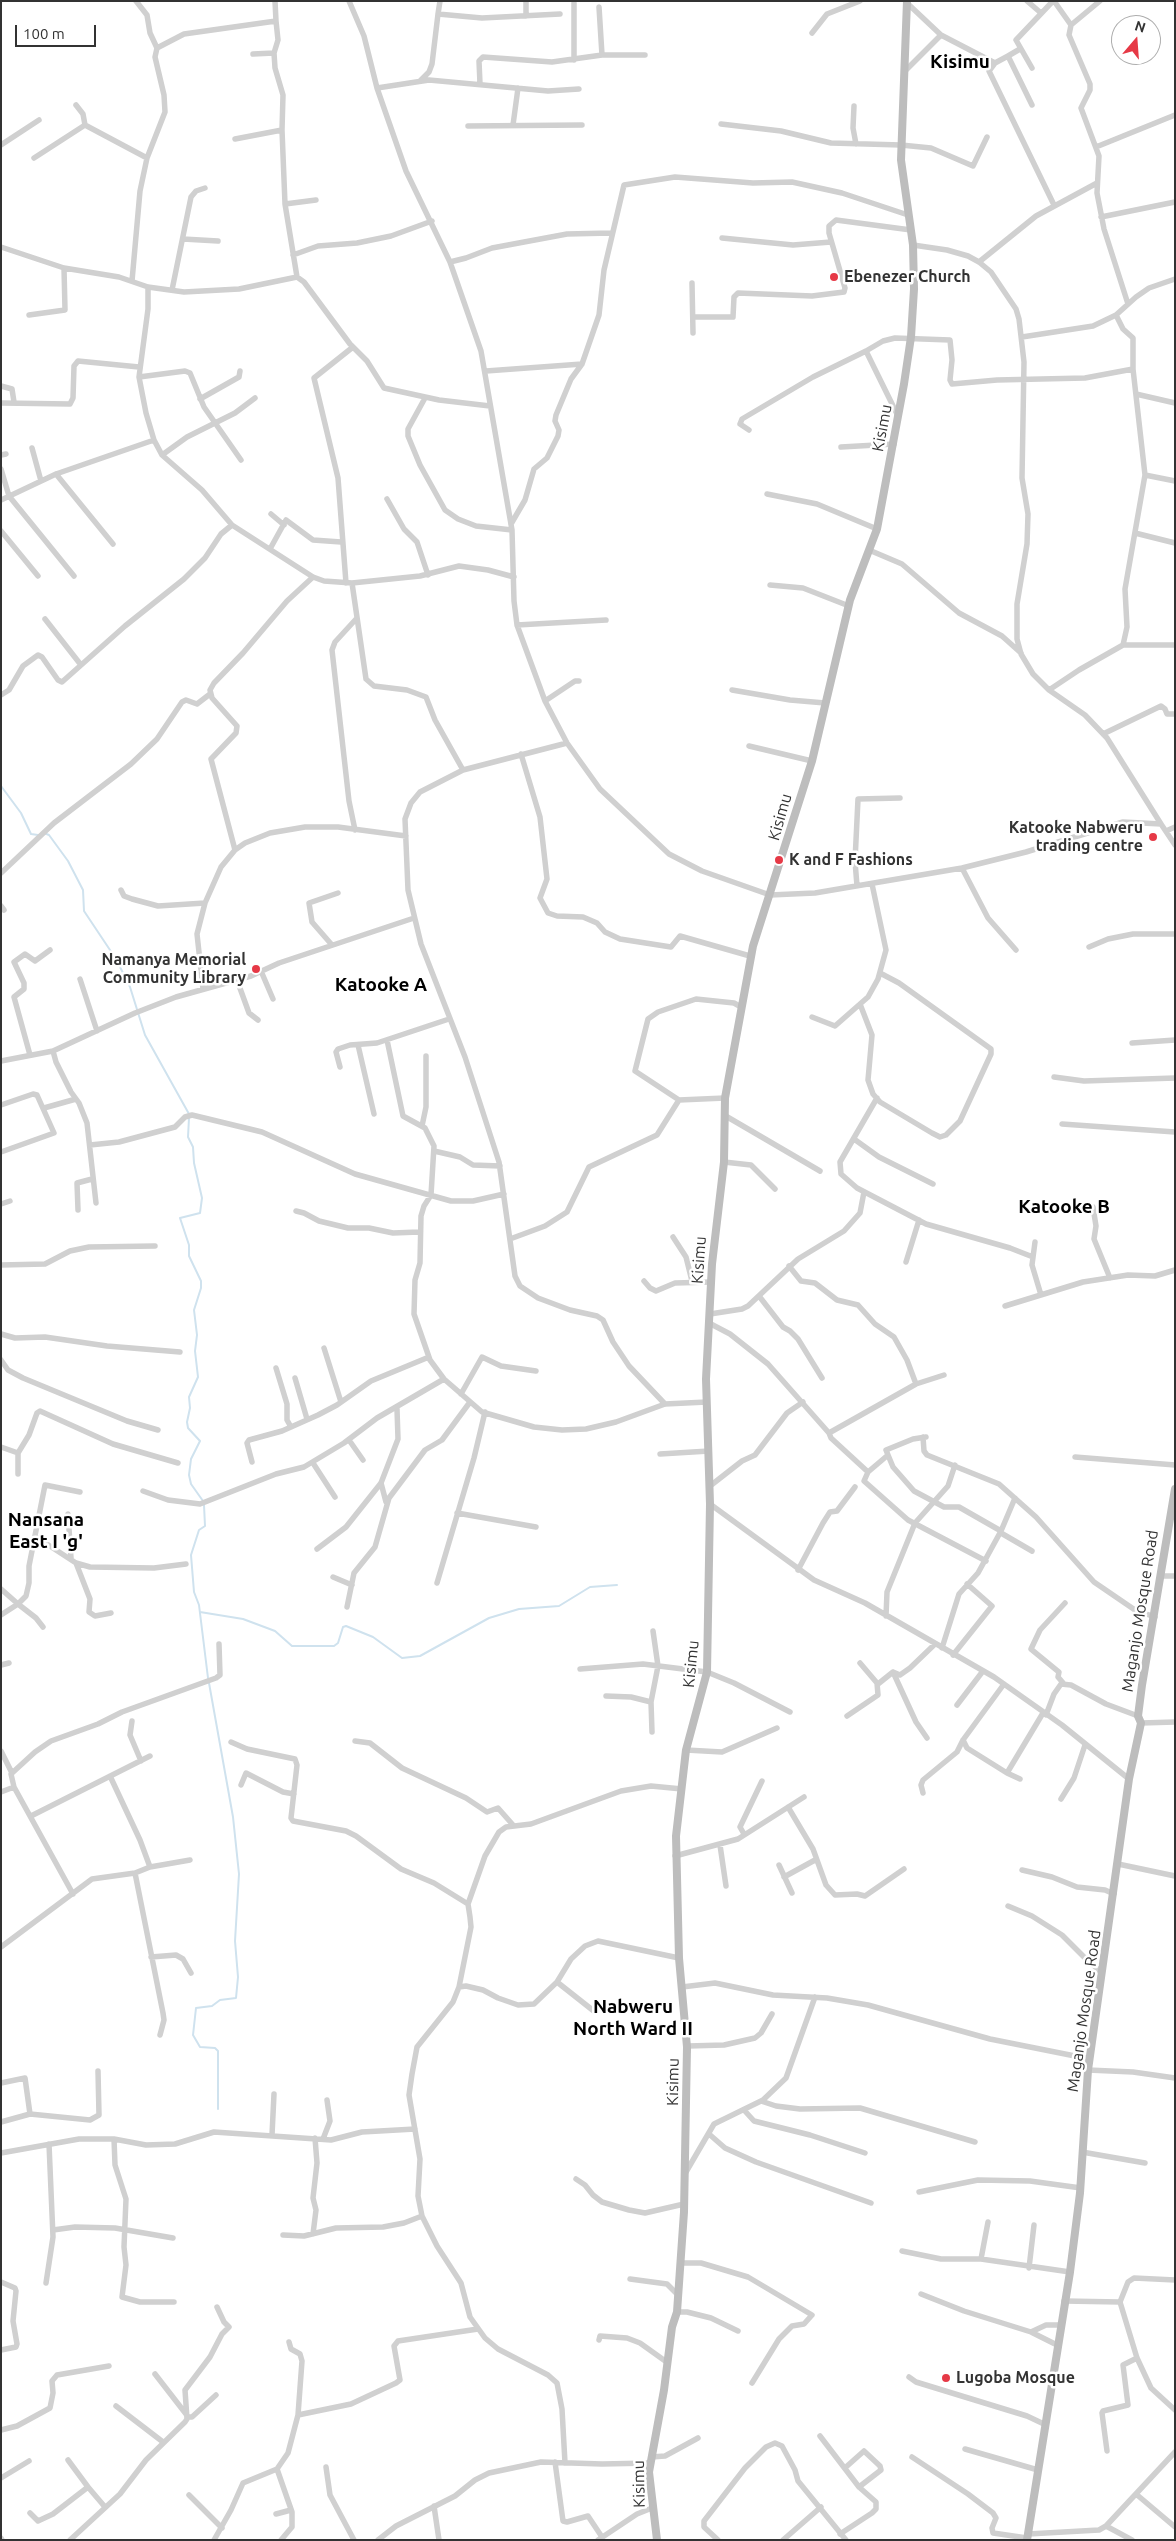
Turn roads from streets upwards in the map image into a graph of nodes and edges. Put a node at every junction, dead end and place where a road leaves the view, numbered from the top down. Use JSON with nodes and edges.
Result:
{"nodes":[{"id":1,"x":136,"y":1,"type":"edge"},
{"id":2,"x":275,"y":1,"type":"edge"},
{"id":3,"x":349,"y":1,"type":"edge"},
{"id":4,"x":440,"y":1,"type":"edge"},
{"id":5,"x":526,"y":1,"type":"edge"},
{"id":6,"x":860,"y":1,"type":"edge"},
{"id":7,"x":1027,"y":1,"type":"edge"},
{"id":8,"x":1054,"y":1,"type":"edge"},
{"id":9,"x":1100,"y":1,"type":"edge"},
{"id":10,"x":907,"y":2,"type":"edge"},
{"id":11,"x":574,"y":3,"type":"dead end"},
{"id":12,"x":599,"y":7,"type":"dead end"},
{"id":13,"x":1042,"y":13,"type":"junction"},
{"id":14,"x":438,"y":14,"type":"junction"},
{"id":15,"x":560,"y":14,"type":"dead end"},
{"id":16,"x":526,"y":16,"type":"junction"},
{"id":17,"x":276,"y":21,"type":"junction"},
{"id":18,"x":1070,"y":25,"type":"junction"},
{"id":19,"x":812,"y":33,"type":"dead end"},
{"id":20,"x":941,"y":35,"type":"junction"},
{"id":21,"x":157,"y":48,"type":"junction"},
{"id":22,"x":1020,"y":49,"type":"junction"},
{"id":23,"x":274,"y":53,"type":"junction"},
{"id":24,"x":254,"y":54,"type":"dead end"},
{"id":25,"x":602,"y":55,"type":"junction"},
{"id":26,"x":645,"y":55,"type":"dead end"},
{"id":27,"x":1008,"y":56,"type":"junction"},
{"id":28,"x":574,"y":60,"type":"junction"},
{"id":29,"x":995,"y":63,"type":"junction"},
{"id":30,"x":1032,"y":68,"type":"dead end"},
{"id":31,"x":905,"y":71,"type":"junction"},
{"id":32,"x":420,"y":81,"type":"junction"},
{"id":33,"x":480,"y":84,"type":"junction"},
{"id":34,"x":377,"y":88,"type":"junction"},
{"id":35,"x":518,"y":88,"type":"junction"},
{"id":36,"x":579,"y":89,"type":"dead end"},
{"id":37,"x":1032,"y":105,"type":"dead end"},
{"id":38,"x":76,"y":106,"type":"dead end"},
{"id":39,"x":854,"y":106,"type":"dead end"},
{"id":40,"x":1175,"y":115,"type":"edge"},
{"id":41,"x":39,"y":120,"type":"dead end"},
{"id":42,"x":721,"y":124,"type":"dead end"},
{"id":43,"x":86,"y":125,"type":"junction"},
{"id":44,"x":513,"y":125,"type":"junction"},
{"id":45,"x":582,"y":125,"type":"dead end"},
{"id":46,"x":468,"y":126,"type":"dead end"},
{"id":47,"x":282,"y":130,"type":"junction"},
{"id":48,"x":988,"y":137,"type":"dead end"},
{"id":49,"x":235,"y":139,"type":"dead end"},
{"id":50,"x":856,"y":144,"type":"junction"},
{"id":51,"x":901,"y":144,"type":"junction"},
{"id":52,"x":1,"y":145,"type":"edge"},
{"id":53,"x":1096,"y":147,"type":"junction"},
{"id":54,"x":34,"y":158,"type":"dead end"},
{"id":55,"x":147,"y":158,"type":"junction"},
{"id":56,"x":1097,"y":183,"type":"junction"},
{"id":57,"x":205,"y":188,"type":"dead end"},
{"id":58,"x":316,"y":200,"type":"dead end"},
{"id":59,"x":1175,"y":202,"type":"edge"},
{"id":60,"x":285,"y":204,"type":"junction"},
{"id":61,"x":1054,"y":204,"type":"junction"},
{"id":62,"x":908,"y":215,"type":"junction"},
{"id":63,"x":1101,"y":217,"type":"junction"},
{"id":64,"x":432,"y":221,"type":"junction"},
{"id":65,"x":911,"y":230,"type":"junction"},
{"id":66,"x":611,"y":233,"type":"junction"},
{"id":67,"x":722,"y":238,"type":"dead end"},
{"id":68,"x":183,"y":239,"type":"junction"},
{"id":69,"x":218,"y":241,"type":"dead end"},
{"id":70,"x":831,"y":242,"type":"junction"},
{"id":71,"x":913,"y":245,"type":"junction"},
{"id":72,"x":1,"y":247,"type":"edge"},
{"id":73,"x":292,"y":255,"type":"junction"},
{"id":74,"x":450,"y":262,"type":"junction"},
{"id":75,"x":979,"y":262,"type":"junction"},
{"id":76,"x":64,"y":268,"type":"junction"},
{"id":77,"x":297,"y":277,"type":"junction"},
{"id":78,"x":1175,"y":279,"type":"edge"},
{"id":79,"x":132,"y":280,"type":"junction"},
{"id":80,"x":692,"y":282,"type":"dead end"},
{"id":81,"x":148,"y":287,"type":"junction"},
{"id":82,"x":172,"y":290,"type":"junction"},
{"id":83,"x":1128,"y":304,"type":"junction"},
{"id":84,"x":29,"y":316,"type":"dead end"},
{"id":85,"x":1116,"y":316,"type":"junction"},
{"id":86,"x":694,"y":317,"type":"junction"},
{"id":87,"x":693,"y":333,"type":"dead end"},
{"id":88,"x":911,"y":337,"type":"junction"},
{"id":89,"x":1022,"y":337,"type":"junction"},
{"id":90,"x":353,"y":347,"type":"junction"},
{"id":91,"x":866,"y":351,"type":"junction"},
{"id":92,"x":582,"y":364,"type":"junction"},
{"id":93,"x":139,"y":367,"type":"junction"},
{"id":94,"x":1133,"y":369,"type":"junction"},
{"id":95,"x":486,"y":371,"type":"junction"},
{"id":96,"x":240,"y":372,"type":"dead end"},
{"id":97,"x":139,"y":377,"type":"junction"},
{"id":98,"x":1024,"y":379,"type":"junction"},
{"id":99,"x":1,"y":386,"type":"edge"},
{"id":100,"x":1136,"y":394,"type":"junction"},
{"id":101,"x":255,"y":398,"type":"dead end"},
{"id":102,"x":425,"y":398,"type":"junction"},
{"id":103,"x":200,"y":399,"type":"junction"},
{"id":104,"x":14,"y":402,"type":"junction"},
{"id":105,"x":1,"y":403,"type":"edge"},
{"id":106,"x":1175,"y":403,"type":"edge"},
{"id":107,"x":490,"y":406,"type":"junction"},
{"id":108,"x":898,"y":418,"type":"junction"},
{"id":109,"x":215,"y":425,"type":"junction"},
{"id":110,"x":749,"y":430,"type":"dead end"},
{"id":111,"x":154,"y":440,"type":"junction"},
{"id":112,"x":894,"y":444,"type":"junction"},
{"id":113,"x":32,"y":448,"type":"dead end"},
{"id":114,"x":841,"y":448,"type":"dead end"},
{"id":115,"x":162,"y":455,"type":"junction"},
{"id":116,"x":242,"y":460,"type":"dead end"},
{"id":117,"x":1,"y":469,"type":"edge"},
{"id":118,"x":56,"y":474,"type":"junction"},
{"id":119,"x":1145,"y":475,"type":"junction"},
{"id":120,"x":41,"y":480,"type":"junction"},
{"id":121,"x":1175,"y":481,"type":"edge"},
{"id":122,"x":767,"y":494,"type":"dead end"},
{"id":123,"x":9,"y":496,"type":"junction"},
{"id":124,"x":387,"y":499,"type":"dead end"},
{"id":125,"x":1,"y":500,"type":"edge"},
{"id":126,"x":272,"y":514,"type":"dead end"},
{"id":127,"x":232,"y":525,"type":"junction"},
{"id":128,"x":284,"y":525,"type":"junction"},
{"id":129,"x":512,"y":527,"type":"junction"},
{"id":130,"x":878,"y":529,"type":"junction"},
{"id":131,"x":1,"y":531,"type":"edge"},
{"id":132,"x":1135,"y":533,"type":"junction"},
{"id":133,"x":341,"y":542,"type":"junction"},
{"id":134,"x":1175,"y":543,"type":"edge"},
{"id":135,"x":113,"y":544,"type":"dead end"},
{"id":136,"x":270,"y":550,"type":"junction"},
{"id":137,"x":869,"y":550,"type":"junction"},
{"id":138,"x":428,"y":575,"type":"junction"},
{"id":139,"x":38,"y":576,"type":"dead end"},
{"id":140,"x":74,"y":576,"type":"dead end"},
{"id":141,"x":313,"y":577,"type":"junction"},
{"id":142,"x":514,"y":577,"type":"junction"},
{"id":143,"x":349,"y":583,"type":"junction"},
{"id":144,"x":770,"y":585,"type":"dead end"},
{"id":145,"x":849,"y":606,"type":"junction"},
{"id":146,"x":357,"y":618,"type":"junction"},
{"id":147,"x":45,"y":619,"type":"dead end"},
{"id":148,"x":606,"y":620,"type":"dead end"},
{"id":149,"x":517,"y":625,"type":"junction"},
{"id":150,"x":1123,"y":645,"type":"junction"},
{"id":151,"x":1175,"y":645,"type":"edge"},
{"id":152,"x":1021,"y":654,"type":"junction"},
{"id":153,"x":81,"y":665,"type":"junction"},
{"id":154,"x":579,"y":681,"type":"dead end"},
{"id":155,"x":732,"y":690,"type":"dead end"},
{"id":156,"x":1050,"y":690,"type":"junction"},
{"id":157,"x":210,"y":694,"type":"junction"},
{"id":158,"x":1,"y":695,"type":"edge"},
{"id":159,"x":546,"y":700,"type":"junction"},
{"id":160,"x":825,"y":703,"type":"junction"},
{"id":161,"x":1175,"y":714,"type":"edge"},
{"id":162,"x":1103,"y":734,"type":"junction"},
{"id":163,"x":566,"y":743,"type":"junction"},
{"id":164,"x":749,"y":746,"type":"dead end"},
{"id":165,"x":521,"y":754,"type":"junction"},
{"id":166,"x":812,"y":761,"type":"junction"},
{"id":167,"x":463,"y":770,"type":"junction"},
{"id":168,"x":900,"y":798,"type":"dead end"},
{"id":169,"x":1161,"y":824,"type":"junction"},
{"id":170,"x":1175,"y":827,"type":"edge"},
{"id":171,"x":355,"y":830,"type":"junction"},
{"id":172,"x":1166,"y":832,"type":"junction"},
{"id":173,"x":406,"y":836,"type":"junction"},
{"id":174,"x":1175,"y":845,"type":"edge"},
{"id":175,"x":234,"y":850,"type":"junction"},
{"id":176,"x":962,"y":868,"type":"junction"},
{"id":177,"x":1,"y":873,"type":"edge"},
{"id":178,"x":872,"y":884,"type":"junction"},
{"id":179,"x":857,"y":886,"type":"junction"},
{"id":180,"x":120,"y":890,"type":"dead end"},
{"id":181,"x":338,"y":893,"type":"dead end"},
{"id":182,"x":770,"y":896,"type":"junction"},
{"id":183,"x":205,"y":903,"type":"junction"},
{"id":184,"x":414,"y":918,"type":"junction"},
{"id":185,"x":1175,"y":934,"type":"edge"},
{"id":186,"x":332,"y":945,"type":"junction"},
{"id":187,"x":1089,"y":947,"type":"dead end"},
{"id":188,"x":50,"y":950,"type":"dead end"},
{"id":189,"x":1016,"y":950,"type":"dead end"},
{"id":190,"x":750,"y":956,"type":"junction"},
{"id":191,"x":261,"y":971,"type":"junction"},
{"id":192,"x":880,"y":973,"type":"junction"},
{"id":193,"x":80,"y":979,"type":"dead end"},
{"id":194,"x":237,"y":980,"type":"junction"},
{"id":195,"x":202,"y":989,"type":"junction"},
{"id":196,"x":273,"y":998,"type":"dead end"},
{"id":197,"x":860,"y":1004,"type":"junction"},
{"id":198,"x":741,"y":1007,"type":"junction"},
{"id":199,"x":812,"y":1017,"type":"dead end"},
{"id":200,"x":449,"y":1019,"type":"junction"},
{"id":201,"x":258,"y":1020,"type":"dead end"},
{"id":202,"x":97,"y":1031,"type":"junction"},
{"id":203,"x":386,"y":1040,"type":"junction"},
{"id":204,"x":1175,"y":1040,"type":"edge"},
{"id":205,"x":1132,"y":1043,"type":"dead end"},
{"id":206,"x":358,"y":1045,"type":"junction"},
{"id":207,"x":54,"y":1051,"type":"junction"},
{"id":208,"x":30,"y":1055,"type":"junction"},
{"id":209,"x":426,"y":1056,"type":"dead end"},
{"id":210,"x":1,"y":1060,"type":"edge"},
{"id":211,"x":340,"y":1067,"type":"dead end"},
{"id":212,"x":1054,"y":1076,"type":"dead end"},
{"id":213,"x":1175,"y":1078,"type":"edge"},
{"id":214,"x":725,"y":1098,"type":"junction"},
{"id":215,"x":877,"y":1098,"type":"junction"},
{"id":216,"x":76,"y":1099,"type":"junction"},
{"id":217,"x":679,"y":1100,"type":"junction"},
{"id":218,"x":1,"y":1105,"type":"edge"},
{"id":219,"x":44,"y":1108,"type":"junction"},
{"id":220,"x":374,"y":1114,"type":"dead end"},
{"id":221,"x":724,"y":1115,"type":"junction"},
{"id":222,"x":1062,"y":1124,"type":"dead end"},
{"id":223,"x":422,"y":1126,"type":"junction"},
{"id":224,"x":1175,"y":1132,"type":"edge"},
{"id":225,"x":854,"y":1139,"type":"junction"},
{"id":226,"x":90,"y":1145,"type":"junction"},
{"id":227,"x":434,"y":1151,"type":"junction"},
{"id":228,"x":1,"y":1152,"type":"edge"},
{"id":229,"x":724,"y":1162,"type":"junction"},
{"id":230,"x":500,"y":1166,"type":"junction"},
{"id":231,"x":820,"y":1171,"type":"dead end"},
{"id":232,"x":92,"y":1179,"type":"junction"},
{"id":233,"x":933,"y":1184,"type":"dead end"},
{"id":234,"x":775,"y":1189,"type":"dead end"},
{"id":235,"x":864,"y":1192,"type":"junction"},
{"id":236,"x":504,"y":1194,"type":"junction"},
{"id":237,"x":431,"y":1195,"type":"junction"},
{"id":238,"x":10,"y":1201,"type":"dead end"},
{"id":239,"x":96,"y":1202,"type":"dead end"},
{"id":240,"x":1,"y":1204,"type":"edge"},
{"id":241,"x":1094,"y":1206,"type":"dead end"},
{"id":242,"x":78,"y":1210,"type":"dead end"},
{"id":243,"x":296,"y":1211,"type":"dead end"},
{"id":244,"x":919,"y":1220,"type":"junction"},
{"id":245,"x":420,"y":1232,"type":"junction"},
{"id":246,"x":673,"y":1237,"type":"dead end"},
{"id":247,"x":510,"y":1239,"type":"junction"},
{"id":248,"x":1035,"y":1242,"type":"dead end"},
{"id":249,"x":156,"y":1246,"type":"dead end"},
{"id":250,"x":1032,"y":1257,"type":"junction"},
{"id":251,"x":906,"y":1262,"type":"dead end"},
{"id":252,"x":1,"y":1266,"type":"edge"},
{"id":253,"x":789,"y":1266,"type":"junction"},
{"id":254,"x":1175,"y":1270,"type":"edge"},
{"id":255,"x":1110,"y":1278,"type":"junction"},
{"id":256,"x":644,"y":1281,"type":"dead end"},
{"id":257,"x":692,"y":1281,"type":"junction"},
{"id":258,"x":711,"y":1282,"type":"junction"},
{"id":259,"x":1041,"y":1295,"type":"junction"},
{"id":260,"x":759,"y":1296,"type":"junction"},
{"id":261,"x":1005,"y":1306,"type":"dead end"},
{"id":262,"x":709,"y":1318,"type":"junction"},
{"id":263,"x":1,"y":1334,"type":"edge"},
{"id":264,"x":324,"y":1348,"type":"dead end"},
{"id":265,"x":180,"y":1352,"type":"dead end"},
{"id":266,"x":428,"y":1357,"type":"junction"},
{"id":267,"x":1,"y":1360,"type":"edge"},
{"id":268,"x":276,"y":1368,"type":"dead end"},
{"id":269,"x":536,"y":1371,"type":"dead end"},
{"id":270,"x":944,"y":1375,"type":"dead end"},
{"id":271,"x":294,"y":1378,"type":"dead end"},
{"id":272,"x":822,"y":1378,"type":"dead end"},
{"id":273,"x":444,"y":1379,"type":"junction"},
{"id":274,"x":916,"y":1384,"type":"junction"},
{"id":275,"x":461,"y":1394,"type":"junction"},
{"id":276,"x":341,"y":1402,"type":"junction"},
{"id":277,"x":470,"y":1402,"type":"junction"},
{"id":278,"x":706,"y":1402,"type":"junction"},
{"id":279,"x":803,"y":1402,"type":"junction"},
{"id":280,"x":665,"y":1404,"type":"junction"},
{"id":281,"x":397,"y":1409,"type":"junction"},
{"id":282,"x":485,"y":1412,"type":"junction"},
{"id":283,"x":307,"y":1419,"type":"junction"},
{"id":284,"x":291,"y":1427,"type":"junction"},
{"id":285,"x":158,"y":1430,"type":"dead end"},
{"id":286,"x":829,"y":1433,"type":"junction"},
{"id":287,"x":349,"y":1440,"type":"junction"},
{"id":288,"x":1,"y":1447,"type":"edge"},
{"id":289,"x":709,"y":1451,"type":"junction"},
{"id":290,"x":18,"y":1452,"type":"junction"},
{"id":291,"x":660,"y":1454,"type":"dead end"},
{"id":292,"x":888,"y":1456,"type":"junction"},
{"id":293,"x":1075,"y":1457,"type":"dead end"},
{"id":294,"x":363,"y":1460,"type":"dead end"},
{"id":295,"x":252,"y":1462,"type":"dead end"},
{"id":296,"x":178,"y":1463,"type":"dead end"},
{"id":297,"x":313,"y":1463,"type":"junction"},
{"id":298,"x":955,"y":1465,"type":"junction"},
{"id":299,"x":1175,"y":1465,"type":"edge"},
{"id":300,"x":868,"y":1472,"type":"junction"},
{"id":301,"x":18,"y":1474,"type":"dead end"},
{"id":302,"x":381,"y":1482,"type":"junction"},
{"id":303,"x":710,"y":1486,"type":"junction"},
{"id":304,"x":855,"y":1487,"type":"dead end"},
{"id":305,"x":1175,"y":1488,"type":"edge"},
{"id":306,"x":143,"y":1491,"type":"dead end"},
{"id":307,"x":80,"y":1492,"type":"dead end"},
{"id":308,"x":335,"y":1497,"type":"dead end"},
{"id":309,"x":1015,"y":1498,"type":"junction"},
{"id":310,"x":933,"y":1502,"type":"junction"},
{"id":311,"x":710,"y":1504,"type":"junction"},
{"id":312,"x":387,"y":1507,"type":"junction"},
{"id":313,"x":457,"y":1513,"type":"junction"},
{"id":314,"x":68,"y":1514,"type":"dead end"},
{"id":315,"x":1172,"y":1517,"type":"edge"},
{"id":316,"x":915,"y":1523,"type":"junction"},
{"id":317,"x":536,"y":1527,"type":"dead end"},
{"id":318,"x":1001,"y":1532,"type":"junction"},
{"id":319,"x":36,"y":1537,"type":"junction"},
{"id":320,"x":317,"y":1549,"type":"dead end"},
{"id":321,"x":1032,"y":1551,"type":"dead end"},
{"id":322,"x":73,"y":1561,"type":"junction"},
{"id":323,"x":986,"y":1561,"type":"junction"},
{"id":324,"x":186,"y":1564,"type":"dead end"},
{"id":325,"x":798,"y":1570,"type":"junction"},
{"id":326,"x":1161,"y":1576,"type":"junction"},
{"id":327,"x":1175,"y":1576,"type":"edge"},
{"id":328,"x":333,"y":1577,"type":"dead end"},
{"id":329,"x":437,"y":1583,"type":"dead end"},
{"id":330,"x":967,"y":1584,"type":"junction"},
{"id":331,"x":352,"y":1585,"type":"junction"},
{"id":332,"x":1,"y":1589,"type":"edge"},
{"id":333,"x":1065,"y":1603,"type":"dead end"},
{"id":334,"x":18,"y":1604,"type":"junction"},
{"id":335,"x":347,"y":1607,"type":"dead end"},
{"id":336,"x":111,"y":1613,"type":"dead end"},
{"id":337,"x":1,"y":1615,"type":"edge"},
{"id":338,"x":886,"y":1616,"type":"junction"},
{"id":339,"x":1155,"y":1617,"type":"junction"},
{"id":340,"x":43,"y":1627,"type":"dead end"},
{"id":341,"x":652,"y":1631,"type":"dead end"},
{"id":342,"x":219,"y":1644,"type":"dead end"},
{"id":343,"x":935,"y":1644,"type":"junction"},
{"id":344,"x":942,"y":1648,"type":"junction"},
{"id":345,"x":953,"y":1655,"type":"junction"},
{"id":346,"x":860,"y":1663,"type":"dead end"},
{"id":347,"x":9,"y":1664,"type":"dead end"},
{"id":348,"x":1,"y":1665,"type":"edge"},
{"id":349,"x":658,"y":1666,"type":"junction"},
{"id":350,"x":580,"y":1668,"type":"dead end"},
{"id":351,"x":983,"y":1671,"type":"junction"},
{"id":352,"x":707,"y":1672,"type":"junction"},
{"id":353,"x":893,"y":1672,"type":"junction"},
{"id":354,"x":878,"y":1684,"type":"junction"},
{"id":355,"x":1004,"y":1684,"type":"junction"},
{"id":356,"x":1064,"y":1684,"type":"junction"},
{"id":357,"x":606,"y":1696,"type":"dead end"},
{"id":358,"x":650,"y":1702,"type":"junction"},
{"id":359,"x":957,"y":1706,"type":"dead end"},
{"id":360,"x":790,"y":1712,"type":"dead end"},
{"id":361,"x":1045,"y":1714,"type":"junction"},
{"id":362,"x":847,"y":1716,"type":"dead end"},
{"id":363,"x":1140,"y":1719,"type":"junction"},
{"id":364,"x":132,"y":1721,"type":"dead end"},
{"id":365,"x":1175,"y":1722,"type":"edge"},
{"id":366,"x":777,"y":1728,"type":"dead end"},
{"id":367,"x":652,"y":1732,"type":"dead end"},
{"id":368,"x":927,"y":1738,"type":"dead end"},
{"id":369,"x":963,"y":1740,"type":"junction"},
{"id":370,"x":355,"y":1741,"type":"dead end"},
{"id":371,"x":231,"y":1742,"type":"dead end"},
{"id":372,"x":1085,"y":1745,"type":"junction"},
{"id":373,"x":1,"y":1750,"type":"edge"},
{"id":374,"x":686,"y":1750,"type":"junction"},
{"id":375,"x":150,"y":1756,"type":"dead end"},
{"id":376,"x":141,"y":1761,"type":"junction"},
{"id":377,"x":12,"y":1773,"type":"junction"},
{"id":378,"x":1007,"y":1773,"type":"junction"},
{"id":379,"x":110,"y":1776,"type":"junction"},
{"id":380,"x":1020,"y":1779,"type":"dead end"},
{"id":381,"x":1130,"y":1779,"type":"junction"},
{"id":382,"x":762,"y":1781,"type":"dead end"},
{"id":383,"x":241,"y":1785,"type":"dead end"},
{"id":384,"x":14,"y":1787,"type":"junction"},
{"id":385,"x":682,"y":1789,"type":"junction"},
{"id":386,"x":1,"y":1792,"type":"edge"},
{"id":387,"x":923,"y":1793,"type":"dead end"},
{"id":388,"x":294,"y":1794,"type":"junction"},
{"id":389,"x":804,"y":1797,"type":"dead end"},
{"id":390,"x":1061,"y":1799,"type":"dead end"},
{"id":391,"x":788,"y":1807,"type":"junction"},
{"id":392,"x":31,"y":1816,"type":"junction"},
{"id":393,"x":513,"y":1825,"type":"junction"},
{"id":394,"x":744,"y":1834,"type":"junction"},
{"id":395,"x":720,"y":1845,"type":"junction"},
{"id":396,"x":675,"y":1856,"type":"junction"},
{"id":397,"x":190,"y":1860,"type":"dead end"},
{"id":398,"x":815,"y":1860,"type":"junction"},
{"id":399,"x":1118,"y":1864,"type":"junction"},
{"id":400,"x":779,"y":1865,"type":"dead end"},
{"id":401,"x":150,"y":1867,"type":"junction"},
{"id":402,"x":904,"y":1869,"type":"dead end"},
{"id":403,"x":1022,"y":1870,"type":"dead end"},
{"id":404,"x":135,"y":1873,"type":"junction"},
{"id":405,"x":1175,"y":1876,"type":"edge"},
{"id":406,"x":784,"y":1877,"type":"junction"},
{"id":407,"x":726,"y":1886,"type":"dead end"},
{"id":408,"x":792,"y":1893,"type":"dead end"},
{"id":409,"x":73,"y":1894,"type":"junction"},
{"id":410,"x":1114,"y":1894,"type":"junction"},
{"id":411,"x":468,"y":1904,"type":"junction"},
{"id":412,"x":1008,"y":1906,"type":"dead end"},
{"id":413,"x":1,"y":1947,"type":"edge"},
{"id":414,"x":151,"y":1957,"type":"junction"},
{"id":415,"x":679,"y":1958,"type":"junction"},
{"id":416,"x":1102,"y":1972,"type":"junction"},
{"id":417,"x":191,"y":1973,"type":"dead end"},
{"id":418,"x":557,"y":1982,"type":"junction"},
{"id":419,"x":459,"y":1987,"type":"junction"},
{"id":420,"x":682,"y":1987,"type":"junction"},
{"id":421,"x":815,"y":1997,"type":"junction"},
{"id":422,"x":595,"y":2012,"type":"dead end"},
{"id":423,"x":772,"y":2014,"type":"dead end"},
{"id":424,"x":160,"y":2035,"type":"dead end"},
{"id":425,"x":687,"y":2053,"type":"junction"},
{"id":426,"x":1085,"y":2058,"type":"dead end"},
{"id":427,"x":1088,"y":2070,"type":"junction"},
{"id":428,"x":98,"y":2072,"type":"dead end"},
{"id":429,"x":1175,"y":2078,"type":"edge"},
{"id":430,"x":1,"y":2083,"type":"edge"},
{"id":431,"x":274,"y":2094,"type":"dead end"},
{"id":432,"x":327,"y":2100,"type":"dead end"},
{"id":433,"x":761,"y":2101,"type":"junction"},
{"id":434,"x":744,"y":2110,"type":"junction"},
{"id":435,"x":30,"y":2114,"type":"junction"},
{"id":436,"x":1,"y":2122,"type":"edge"},
{"id":437,"x":415,"y":2128,"type":"junction"},
{"id":438,"x":709,"y":2134,"type":"junction"},
{"id":439,"x":272,"y":2135,"type":"junction"},
{"id":440,"x":315,"y":2138,"type":"junction"},
{"id":441,"x":114,"y":2139,"type":"junction"},
{"id":442,"x":323,"y":2139,"type":"junction"},
{"id":443,"x":975,"y":2142,"type":"dead end"},
{"id":444,"x":49,"y":2144,"type":"junction"},
{"id":445,"x":1082,"y":2152,"type":"junction"},
{"id":446,"x":1,"y":2153,"type":"edge"},
{"id":447,"x":865,"y":2153,"type":"dead end"},
{"id":448,"x":1146,"y":2163,"type":"dead end"},
{"id":449,"x":576,"y":2179,"type":"dead end"},
{"id":450,"x":684,"y":2179,"type":"junction"},
{"id":451,"x":1081,"y":2188,"type":"junction"},
{"id":452,"x":919,"y":2192,"type":"dead end"},
{"id":453,"x":871,"y":2203,"type":"dead end"},
{"id":454,"x":684,"y":2204,"type":"junction"},
{"id":455,"x":422,"y":2216,"type":"junction"},
{"id":456,"x":988,"y":2222,"type":"dead end"},
{"id":457,"x":1034,"y":2225,"type":"dead end"},
{"id":458,"x":53,"y":2230,"type":"junction"},
{"id":459,"x":126,"y":2232,"type":"junction"},
{"id":460,"x":313,"y":2234,"type":"junction"},
{"id":461,"x":283,"y":2235,"type":"dead end"},
{"id":462,"x":173,"y":2238,"type":"dead end"},
{"id":463,"x":902,"y":2251,"type":"dead end"},
{"id":464,"x":981,"y":2259,"type":"junction"},
{"id":465,"x":680,"y":2263,"type":"junction"},
{"id":466,"x":1029,"y":2268,"type":"junction"},
{"id":467,"x":1070,"y":2272,"type":"junction"},
{"id":468,"x":630,"y":2279,"type":"dead end"},
{"id":469,"x":1175,"y":2280,"type":"edge"},
{"id":470,"x":1,"y":2282,"type":"edge"},
{"id":471,"x":46,"y":2283,"type":"dead end"},
{"id":472,"x":922,"y":2294,"type":"dead end"},
{"id":473,"x":678,"y":2295,"type":"junction"},
{"id":474,"x":1064,"y":2301,"type":"junction"},
{"id":475,"x":174,"y":2302,"type":"dead end"},
{"id":476,"x":1120,"y":2302,"type":"junction"},
{"id":477,"x":217,"y":2307,"type":"dead end"},
{"id":478,"x":677,"y":2312,"type":"junction"},
{"id":479,"x":1061,"y":2325,"type":"junction"},
{"id":480,"x":478,"y":2329,"type":"junction"},
{"id":481,"x":738,"y":2331,"type":"dead end"},
{"id":482,"x":1031,"y":2332,"type":"junction"},
{"id":483,"x":599,"y":2340,"type":"dead end"},
{"id":484,"x":289,"y":2342,"type":"dead end"},
{"id":485,"x":1058,"y":2345,"type":"junction"},
{"id":486,"x":1,"y":2350,"type":"edge"},
{"id":487,"x":1137,"y":2358,"type":"junction"},
{"id":488,"x":668,"y":2363,"type":"junction"},
{"id":489,"x":109,"y":2366,"type":"dead end"},
{"id":490,"x":155,"y":2374,"type":"dead end"},
{"id":491,"x":909,"y":2377,"type":"dead end"},
{"id":492,"x":752,"y":2383,"type":"dead end"},
{"id":493,"x":216,"y":2394,"type":"dead end"},
{"id":494,"x":116,"y":2406,"type":"dead end"},
{"id":495,"x":1175,"y":2410,"type":"edge"},
{"id":496,"x":298,"y":2415,"type":"junction"},
{"id":497,"x":187,"y":2416,"type":"junction"},
{"id":498,"x":1046,"y":2425,"type":"junction"},
{"id":499,"x":1,"y":2430,"type":"edge"},
{"id":500,"x":820,"y":2436,"type":"dead end"},
{"id":501,"x":698,"y":2438,"type":"dead end"},
{"id":502,"x":163,"y":2442,"type":"junction"},
{"id":503,"x":966,"y":2448,"type":"dead end"},
{"id":504,"x":1107,"y":2451,"type":"dead end"},
{"id":505,"x":1175,"y":2452,"type":"edge"},
{"id":506,"x":912,"y":2457,"type":"dead end"},
{"id":507,"x":68,"y":2460,"type":"dead end"},
{"id":508,"x":651,"y":2460,"type":"junction"},
{"id":509,"x":29,"y":2461,"type":"dead end"},
{"id":510,"x":555,"y":2462,"type":"junction"},
{"id":511,"x":565,"y":2463,"type":"junction"},
{"id":512,"x":326,"y":2467,"type":"dead end"},
{"id":513,"x":846,"y":2467,"type":"junction"},
{"id":514,"x":277,"y":2469,"type":"junction"},
{"id":515,"x":1038,"y":2470,"type":"junction"},
{"id":516,"x":1,"y":2478,"type":"edge"},
{"id":517,"x":88,"y":2487,"type":"junction"},
{"id":518,"x":859,"y":2487,"type":"junction"},
{"id":519,"x":1136,"y":2494,"type":"junction"},
{"id":520,"x":189,"y":2495,"type":"dead end"},
{"id":521,"x":434,"y":2506,"type":"junction"},
{"id":522,"x":105,"y":2507,"type":"junction"},
{"id":523,"x":820,"y":2507,"type":"junction"},
{"id":524,"x":652,"y":2508,"type":"junction"},
{"id":525,"x":291,"y":2510,"type":"junction"},
{"id":526,"x":30,"y":2513,"type":"dead end"},
{"id":527,"x":276,"y":2514,"type":"dead end"},
{"id":528,"x":1106,"y":2526,"type":"junction"},
{"id":529,"x":1175,"y":2527,"type":"edge"},
{"id":530,"x":222,"y":2528,"type":"junction"},
{"id":531,"x":840,"y":2534,"type":"junction"},
{"id":532,"x":1028,"y":2537,"type":"edge"},
{"id":533,"x":600,"y":2538,"type":"edge"},
{"id":534,"x":70,"y":2540,"type":"edge"},
{"id":535,"x":214,"y":2540,"type":"edge"},
{"id":536,"x":281,"y":2540,"type":"edge"},
{"id":537,"x":354,"y":2540,"type":"edge"},
{"id":538,"x":378,"y":2540,"type":"edge"},
{"id":539,"x":439,"y":2540,"type":"edge"},
{"id":540,"x":657,"y":2540,"type":"edge"},
{"id":541,"x":718,"y":2540,"type":"edge"},
{"id":542,"x":783,"y":2540,"type":"edge"},
{"id":543,"x":846,"y":2540,"type":"edge"},
{"id":544,"x":1132,"y":2540,"type":"edge"}],
"edges":[{"from":1,"to":21,"type":"street"},
{"from":2,"to":17,"type":"street"},
{"from":3,"to":34,"type":"street"},
{"from":4,"to":14,"type":"street"},
{"from":5,"to":16,"type":"street"},
{"from":6,"to":19,"type":"street"},
{"from":7,"to":13,"type":"street"},
{"from":8,"to":13,"type":"street"},
{"from":8,"to":18,"type":"street"},
{"from":9,"to":18,"type":"street"},
{"from":10,"to":20,"type":"street"},
{"from":10,"to":31,"type":"street","name":"Kisimu"},
{"from":11,"to":28,"type":"street"},
{"from":12,"to":25,"type":"street"},
{"from":13,"to":22,"type":"street"},
{"from":14,"to":16,"type":"street"},
{"from":14,"to":32,"type":"street"},
{"from":15,"to":16,"type":"street"},
{"from":17,"to":21,"type":"street"},
{"from":17,"to":23,"type":"street"},
{"from":18,"to":53,"type":"street"},
{"from":20,"to":29,"type":"street"},
{"from":20,"to":31,"type":"street"},
{"from":21,"to":55,"type":"street"},
{"from":22,"to":27,"type":"street"},
{"from":22,"to":30,"type":"street"},
{"from":23,"to":24,"type":"street"},
{"from":23,"to":47,"type":"street"},
{"from":25,"to":26,"type":"street"},
{"from":25,"to":28,"type":"street"},
{"from":27,"to":29,"type":"street"},
{"from":27,"to":37,"type":"street"},
{"from":28,"to":33,"type":"street"},
{"from":29,"to":61,"type":"street"},
{"from":31,"to":51,"type":"street","name":"Kisimu"},
{"from":32,"to":33,"type":"street"},
{"from":32,"to":34,"type":"street"},
{"from":33,"to":35,"type":"street"},
{"from":34,"to":64,"type":"street"},
{"from":35,"to":36,"type":"street"},
{"from":35,"to":44,"type":"street"},
{"from":38,"to":43,"type":"street"},
{"from":39,"to":50,"type":"street"},
{"from":40,"to":53,"type":"street"},
{"from":41,"to":52,"type":"street"},
{"from":42,"to":50,"type":"street"},
{"from":43,"to":54,"type":"street"},
{"from":43,"to":55,"type":"street"},
{"from":44,"to":45,"type":"street"},
{"from":44,"to":46,"type":"street"},
{"from":47,"to":49,"type":"street"},
{"from":47,"to":60,"type":"street"},
{"from":48,"to":51,"type":"street"},
{"from":50,"to":51,"type":"street"},
{"from":51,"to":62,"type":"street","name":"Kisimu"},
{"from":53,"to":56,"type":"street"},
{"from":55,"to":79,"type":"street"},
{"from":56,"to":61,"type":"street"},
{"from":56,"to":63,"type":"street"},
{"from":57,"to":68,"type":"street"},
{"from":58,"to":60,"type":"street"},
{"from":59,"to":63,"type":"street"},
{"from":60,"to":73,"type":"street"},
{"from":61,"to":75,"type":"street"},
{"from":62,"to":65,"type":"street","name":"Kisimu"},
{"from":62,"to":66,"type":"street"},
{"from":63,"to":83,"type":"street"},
{"from":64,"to":73,"type":"street"},
{"from":64,"to":74,"type":"street"},
{"from":65,"to":70,"type":"street"},
{"from":65,"to":71,"type":"street","name":"Kisimu"},
{"from":66,"to":74,"type":"street"},
{"from":66,"to":92,"type":"street"},
{"from":67,"to":70,"type":"street"},
{"from":68,"to":69,"type":"street"},
{"from":68,"to":82,"type":"street"},
{"from":70,"to":86,"type":"street"},
{"from":71,"to":75,"type":"street"},
{"from":71,"to":88,"type":"street","name":"Kisimu"},
{"from":72,"to":76,"type":"street"},
{"from":73,"to":77,"type":"street"},
{"from":74,"to":95,"type":"street"},
{"from":75,"to":89,"type":"street"},
{"from":76,"to":79,"type":"street"},
{"from":76,"to":84,"type":"street"},
{"from":77,"to":82,"type":"street"},
{"from":77,"to":90,"type":"street"},
{"from":78,"to":83,"type":"street"},
{"from":79,"to":81,"type":"street"},
{"from":80,"to":86,"type":"street"},
{"from":81,"to":82,"type":"street"},
{"from":81,"to":93,"type":"street"},
{"from":83,"to":85,"type":"street"},
{"from":85,"to":89,"type":"street"},
{"from":85,"to":94,"type":"street"},
{"from":86,"to":87,"type":"street"},
{"from":88,"to":91,"type":"street"},
{"from":88,"to":98,"type":"street"},
{"from":88,"to":108,"type":"street","name":"Kisimu"},
{"from":89,"to":98,"type":"street"},
{"from":90,"to":102,"type":"street"},
{"from":90,"to":133,"type":"street"},
{"from":91,"to":108,"type":"street"},
{"from":91,"to":110,"type":"street"},
{"from":92,"to":95,"type":"street"},
{"from":92,"to":129,"type":"street"},
{"from":93,"to":97,"type":"street"},
{"from":93,"to":104,"type":"street"},
{"from":94,"to":98,"type":"street"},
{"from":94,"to":100,"type":"street"},
{"from":95,"to":107,"type":"street"},
{"from":96,"to":103,"type":"street"},
{"from":97,"to":103,"type":"street"},
{"from":97,"to":111,"type":"street"},
{"from":98,"to":152,"type":"street"},
{"from":99,"to":104,"type":"street"},
{"from":100,"to":106,"type":"street"},
{"from":100,"to":119,"type":"street"},
{"from":101,"to":109,"type":"street"},
{"from":102,"to":107,"type":"street"},
{"from":102,"to":129,"type":"street"},
{"from":103,"to":109,"type":"street"},
{"from":104,"to":105,"type":"street"},
{"from":107,"to":129,"type":"street"},
{"from":108,"to":112,"type":"street","name":"Kisimu"},
{"from":109,"to":115,"type":"street"},
{"from":109,"to":116,"type":"street"},
{"from":111,"to":115,"type":"street"},
{"from":111,"to":118,"type":"street"},
{"from":112,"to":114,"type":"street"},
{"from":112,"to":130,"type":"street","name":"Kisimu"},
{"from":113,"to":120,"type":"street"},
{"from":115,"to":127,"type":"street"},
{"from":117,"to":123,"type":"street"},
{"from":118,"to":120,"type":"street"},
{"from":118,"to":135,"type":"street"},
{"from":119,"to":121,"type":"street"},
{"from":119,"to":132,"type":"street"},
{"from":120,"to":123,"type":"street"},
{"from":122,"to":130,"type":"street"},
{"from":123,"to":125,"type":"street"},
{"from":123,"to":140,"type":"street"},
{"from":124,"to":138,"type":"street"},
{"from":126,"to":128,"type":"street"},
{"from":127,"to":136,"type":"street"},
{"from":127,"to":153,"type":"street"},
{"from":128,"to":133,"type":"street"},
{"from":128,"to":136,"type":"street"},
{"from":129,"to":142,"type":"street"},
{"from":130,"to":137,"type":"street","name":"Kisimu"},
{"from":131,"to":139,"type":"street"},
{"from":132,"to":134,"type":"street"},
{"from":132,"to":150,"type":"street"},
{"from":133,"to":143,"type":"street"},
{"from":136,"to":141,"type":"street"},
{"from":137,"to":145,"type":"street","name":"Kisimu"},
{"from":137,"to":152,"type":"street"},
{"from":138,"to":142,"type":"street"},
{"from":138,"to":143,"type":"street"},
{"from":141,"to":143,"type":"street"},
{"from":141,"to":157,"type":"street"},
{"from":142,"to":149,"type":"street"},
{"from":143,"to":146,"type":"street"},
{"from":144,"to":145,"type":"street"},
{"from":145,"to":160,"type":"street","name":"Kisimu"},
{"from":146,"to":167,"type":"street"},
{"from":146,"to":171,"type":"street"},
{"from":147,"to":153,"type":"street"},
{"from":148,"to":149,"type":"street"},
{"from":149,"to":159,"type":"street"},
{"from":150,"to":151,"type":"street"},
{"from":150,"to":156,"type":"street"},
{"from":152,"to":156,"type":"street"},
{"from":153,"to":158,"type":"street"},
{"from":154,"to":159,"type":"street"},
{"from":155,"to":160,"type":"street"},
{"from":156,"to":162,"type":"street"},
{"from":157,"to":175,"type":"street"},
{"from":157,"to":177,"type":"street"},
{"from":159,"to":163,"type":"street"},
{"from":160,"to":166,"type":"street","name":"Kisimu"},
{"from":161,"to":162,"type":"street"},
{"from":162,"to":169,"type":"street"},
{"from":163,"to":165,"type":"street"},
{"from":163,"to":182,"type":"street"},
{"from":164,"to":166,"type":"street"},
{"from":165,"to":167,"type":"street"},
{"from":165,"to":190,"type":"street"},
{"from":166,"to":182,"type":"street","name":"Kisimu"},
{"from":167,"to":173,"type":"street"},
{"from":168,"to":179,"type":"street"},
{"from":169,"to":172,"type":"street"},
{"from":169,"to":176,"type":"street"},
{"from":170,"to":172,"type":"street"},
{"from":171,"to":173,"type":"street"},
{"from":171,"to":175,"type":"street"},
{"from":172,"to":174,"type":"street"},
{"from":173,"to":184,"type":"street"},
{"from":175,"to":183,"type":"street"},
{"from":176,"to":178,"type":"street"},
{"from":176,"to":189,"type":"street"},
{"from":178,"to":179,"type":"street"},
{"from":178,"to":192,"type":"street"},
{"from":179,"to":182,"type":"street"},
{"from":180,"to":183,"type":"street"},
{"from":181,"to":186,"type":"street"},
{"from":182,"to":190,"type":"street","name":"Kisimu"},
{"from":183,"to":195,"type":"street"},
{"from":184,"to":186,"type":"street"},
{"from":184,"to":200,"type":"street"},
{"from":185,"to":187,"type":"street"},
{"from":186,"to":191,"type":"street"},
{"from":188,"to":208,"type":"street"},
{"from":190,"to":198,"type":"street","name":"Kisimu"},
{"from":191,"to":194,"type":"street"},
{"from":191,"to":196,"type":"street"},
{"from":192,"to":197,"type":"street"},
{"from":192,"to":215,"type":"street"},
{"from":193,"to":202,"type":"street"},
{"from":194,"to":195,"type":"street"},
{"from":194,"to":201,"type":"street"},
{"from":195,"to":202,"type":"street"},
{"from":197,"to":199,"type":"street"},
{"from":197,"to":215,"type":"street"},
{"from":198,"to":214,"type":"street","name":"Kisimu"},
{"from":198,"to":217,"type":"street"},
{"from":200,"to":203,"type":"street"},
{"from":200,"to":230,"type":"street"},
{"from":202,"to":207,"type":"street"},
{"from":203,"to":206,"type":"street"},
{"from":203,"to":223,"type":"street"},
{"from":204,"to":205,"type":"street"},
{"from":206,"to":211,"type":"street"},
{"from":206,"to":220,"type":"street"},
{"from":207,"to":208,"type":"street"},
{"from":207,"to":216,"type":"street"},
{"from":208,"to":210,"type":"street"},
{"from":209,"to":223,"type":"street"},
{"from":212,"to":213,"type":"street"},
{"from":214,"to":217,"type":"street"},
{"from":214,"to":221,"type":"street","name":"Kisimu"},
{"from":215,"to":225,"type":"street"},
{"from":216,"to":219,"type":"street"},
{"from":216,"to":226,"type":"street"},
{"from":217,"to":247,"type":"street"},
{"from":218,"to":219,"type":"street"},
{"from":219,"to":228,"type":"street"},
{"from":221,"to":229,"type":"street","name":"Kisimu"},
{"from":221,"to":231,"type":"street"},
{"from":222,"to":224,"type":"street"},
{"from":223,"to":227,"type":"street"},
{"from":225,"to":233,"type":"street"},
{"from":225,"to":235,"type":"street"},
{"from":226,"to":232,"type":"street"},
{"from":226,"to":237,"type":"street"},
{"from":227,"to":230,"type":"street"},
{"from":227,"to":237,"type":"street"},
{"from":229,"to":234,"type":"street"},
{"from":229,"to":258,"type":"street","name":"Kisimu"},
{"from":230,"to":236,"type":"street"},
{"from":232,"to":239,"type":"street"},
{"from":232,"to":242,"type":"street"},
{"from":235,"to":244,"type":"street"},
{"from":235,"to":253,"type":"street"},
{"from":236,"to":237,"type":"street"},
{"from":236,"to":247,"type":"street"},
{"from":237,"to":245,"type":"street"},
{"from":238,"to":240,"type":"street"},
{"from":241,"to":255,"type":"street"},
{"from":243,"to":245,"type":"street"},
{"from":244,"to":250,"type":"street"},
{"from":244,"to":251,"type":"street"},
{"from":245,"to":266,"type":"street"},
{"from":246,"to":257,"type":"street"},
{"from":247,"to":280,"type":"street"},
{"from":248,"to":250,"type":"street"},
{"from":249,"to":252,"type":"street"},
{"from":250,"to":259,"type":"street"},
{"from":253,"to":260,"type":"street"},
{"from":253,"to":274,"type":"street"},
{"from":254,"to":255,"type":"street"},
{"from":255,"to":259,"type":"street"},
{"from":256,"to":257,"type":"street"},
{"from":257,"to":258,"type":"street"},
{"from":258,"to":262,"type":"street","name":"Kisimu"},
{"from":259,"to":261,"type":"street"},
{"from":260,"to":262,"type":"street"},
{"from":260,"to":272,"type":"street"},
{"from":262,"to":278,"type":"street","name":"Kisimu"},
{"from":262,"to":279,"type":"street"},
{"from":263,"to":265,"type":"street"},
{"from":264,"to":276,"type":"street"},
{"from":266,"to":273,"type":"street"},
{"from":266,"to":276,"type":"street"},
{"from":267,"to":285,"type":"street"},
{"from":268,"to":284,"type":"street"},
{"from":269,"to":275,"type":"street"},
{"from":270,"to":274,"type":"street"},
{"from":271,"to":283,"type":"street"},
{"from":273,"to":275,"type":"street"},
{"from":273,"to":281,"type":"street"},
{"from":274,"to":286,"type":"street"},
{"from":275,"to":277,"type":"street"},
{"from":276,"to":283,"type":"street"},
{"from":277,"to":282,"type":"street"},
{"from":277,"to":312,"type":"street"},
{"from":278,"to":280,"type":"street"},
{"from":278,"to":289,"type":"street","name":"Kisimu"},
{"from":279,"to":286,"type":"street"},
{"from":279,"to":303,"type":"street"},
{"from":280,"to":282,"type":"street"},
{"from":281,"to":287,"type":"street"},
{"from":281,"to":302,"type":"street"},
{"from":282,"to":313,"type":"street"},
{"from":283,"to":284,"type":"street"},
{"from":284,"to":295,"type":"street"},
{"from":286,"to":300,"type":"street"},
{"from":287,"to":294,"type":"street"},
{"from":287,"to":297,"type":"street"},
{"from":288,"to":290,"type":"street"},
{"from":289,"to":291,"type":"street"},
{"from":289,"to":303,"type":"street","name":"Kisimu"},
{"from":290,"to":296,"type":"street"},
{"from":290,"to":301,"type":"street"},
{"from":292,"to":298,"type":"street"},
{"from":292,"to":300,"type":"street"},
{"from":292,"to":310,"type":"street"},
{"from":293,"to":299,"type":"street"},
{"from":297,"to":306,"type":"street"},
{"from":297,"to":308,"type":"street"},
{"from":298,"to":309,"type":"street"},
{"from":298,"to":310,"type":"street"},
{"from":300,"to":316,"type":"street"},
{"from":302,"to":312,"type":"street"},
{"from":302,"to":320,"type":"street"},
{"from":303,"to":311,"type":"street","name":"Kisimu"},
{"from":304,"to":325,"type":"street"},
{"from":305,"to":315,"type":"street","name":"Maganjo Mosque Road"},
{"from":307,"to":319,"type":"street"},
{"from":309,"to":318,"type":"street"},
{"from":309,"to":339,"type":"street"},
{"from":310,"to":316,"type":"street"},
{"from":310,"to":318,"type":"street"},
{"from":311,"to":325,"type":"street"},
{"from":311,"to":352,"type":"street","name":"Kisimu"},
{"from":312,"to":331,"type":"street"},
{"from":313,"to":317,"type":"street"},
{"from":313,"to":329,"type":"street"},
{"from":314,"to":322,"type":"street"},
{"from":315,"to":326,"type":"street","name":"Maganjo Mosque Road"},
{"from":316,"to":323,"type":"street"},
{"from":316,"to":338,"type":"street"},
{"from":318,"to":321,"type":"street"},
{"from":318,"to":323,"type":"street"},
{"from":319,"to":322,"type":"street"},
{"from":319,"to":334,"type":"street"},
{"from":322,"to":324,"type":"street"},
{"from":322,"to":336,"type":"street"},
{"from":323,"to":330,"type":"street"},
{"from":325,"to":338,"type":"street"},
{"from":326,"to":327,"type":"street"},
{"from":326,"to":339,"type":"street","name":"Maganjo Mosque Road"},
{"from":328,"to":331,"type":"street"},
{"from":330,"to":344,"type":"street"},
{"from":330,"to":345,"type":"street"},
{"from":331,"to":335,"type":"street"},
{"from":332,"to":334,"type":"street"},
{"from":333,"to":356,"type":"street"},
{"from":334,"to":337,"type":"street"},
{"from":334,"to":340,"type":"street"},
{"from":338,"to":343,"type":"street"},
{"from":339,"to":363,"type":"street","name":"Maganjo Mosque Road"},
{"from":341,"to":349,"type":"street"},
{"from":342,"to":377,"type":"street"},
{"from":343,"to":344,"type":"street"},
{"from":343,"to":353,"type":"street"},
{"from":344,"to":345,"type":"street"},
{"from":345,"to":351,"type":"street"},
{"from":346,"to":354,"type":"street"},
{"from":347,"to":348,"type":"street"},
{"from":349,"to":350,"type":"street"},
{"from":349,"to":352,"type":"street"},
{"from":349,"to":358,"type":"street"},
{"from":351,"to":355,"type":"street"},
{"from":351,"to":359,"type":"street"},
{"from":352,"to":360,"type":"street"},
{"from":352,"to":374,"type":"street","name":"Kisimu"},
{"from":353,"to":354,"type":"street"},
{"from":353,"to":368,"type":"street"},
{"from":354,"to":362,"type":"street"},
{"from":355,"to":361,"type":"street"},
{"from":355,"to":369,"type":"street"},
{"from":356,"to":361,"type":"street"},
{"from":356,"to":363,"type":"street"},
{"from":357,"to":358,"type":"street"},
{"from":358,"to":367,"type":"street"},
{"from":361,"to":372,"type":"street"},
{"from":361,"to":378,"type":"street"},
{"from":363,"to":365,"type":"street"},
{"from":363,"to":381,"type":"street","name":"Maganjo Mosque Road"},
{"from":364,"to":376,"type":"street"},
{"from":366,"to":374,"type":"street"},
{"from":369,"to":378,"type":"street"},
{"from":369,"to":387,"type":"street"},
{"from":370,"to":393,"type":"street"},
{"from":371,"to":388,"type":"street"},
{"from":372,"to":381,"type":"street"},
{"from":372,"to":390,"type":"street"},
{"from":373,"to":377,"type":"street"},
{"from":374,"to":385,"type":"street","name":"Kisimu"},
{"from":375,"to":376,"type":"street"},
{"from":376,"to":379,"type":"street"},
{"from":377,"to":384,"type":"street"},
{"from":378,"to":380,"type":"street"},
{"from":379,"to":392,"type":"street"},
{"from":379,"to":401,"type":"street"},
{"from":381,"to":399,"type":"street","name":"Maganjo Mosque Road"},
{"from":382,"to":394,"type":"street"},
{"from":383,"to":388,"type":"street"},
{"from":384,"to":386,"type":"street"},
{"from":384,"to":392,"type":"street"},
{"from":385,"to":393,"type":"street"},
{"from":385,"to":396,"type":"street","name":"Kisimu"},
{"from":388,"to":411,"type":"street"},
{"from":389,"to":391,"type":"street"},
{"from":391,"to":394,"type":"street"},
{"from":391,"to":398,"type":"street"},
{"from":392,"to":409,"type":"street"},
{"from":393,"to":411,"type":"street"},
{"from":394,"to":395,"type":"street"},
{"from":395,"to":396,"type":"street"},
{"from":395,"to":407,"type":"street"},
{"from":396,"to":415,"type":"street","name":"Kisimu"},
{"from":397,"to":401,"type":"street"},
{"from":398,"to":402,"type":"street"},
{"from":398,"to":406,"type":"street"},
{"from":399,"to":405,"type":"street"},
{"from":399,"to":410,"type":"street","name":"Maganjo Mosque Road"},
{"from":400,"to":406,"type":"street"},
{"from":401,"to":404,"type":"street"},
{"from":403,"to":410,"type":"street"},
{"from":404,"to":409,"type":"street"},
{"from":404,"to":414,"type":"street"},
{"from":406,"to":408,"type":"street"},
{"from":409,"to":413,"type":"street"},
{"from":410,"to":416,"type":"street","name":"Maganjo Mosque Road"},
{"from":411,"to":419,"type":"street"},
{"from":412,"to":416,"type":"street"},
{"from":414,"to":417,"type":"street"},
{"from":414,"to":424,"type":"street"},
{"from":415,"to":418,"type":"street"},
{"from":415,"to":420,"type":"street","name":"Kisimu"},
{"from":416,"to":427,"type":"street","name":"Maganjo Mosque Road"},
{"from":418,"to":419,"type":"street"},
{"from":418,"to":422,"type":"street"},
{"from":419,"to":437,"type":"street"},
{"from":420,"to":421,"type":"street"},
{"from":420,"to":425,"type":"street","name":"Kisimu"},
{"from":421,"to":426,"type":"street"},
{"from":421,"to":433,"type":"street"},
{"from":423,"to":425,"type":"street"},
{"from":425,"to":450,"type":"street","name":"Kisimu"},
{"from":427,"to":429,"type":"street"},
{"from":427,"to":445,"type":"street","name":"Maganjo Mosque Road"},
{"from":428,"to":435,"type":"street"},
{"from":430,"to":435,"type":"street"},
{"from":431,"to":439,"type":"street"},
{"from":432,"to":442,"type":"street"},
{"from":433,"to":434,"type":"street"},
{"from":433,"to":443,"type":"street"},
{"from":434,"to":438,"type":"street"},
{"from":434,"to":447,"type":"street"},
{"from":435,"to":436,"type":"street"},
{"from":437,"to":442,"type":"street"},
{"from":437,"to":455,"type":"street"},
{"from":438,"to":450,"type":"street"},
{"from":438,"to":453,"type":"street"},
{"from":439,"to":440,"type":"street"},
{"from":439,"to":441,"type":"street"},
{"from":440,"to":442,"type":"street"},
{"from":440,"to":460,"type":"street"},
{"from":441,"to":444,"type":"street"},
{"from":441,"to":459,"type":"street"},
{"from":444,"to":446,"type":"street"},
{"from":444,"to":458,"type":"street"},
{"from":445,"to":448,"type":"street"},
{"from":445,"to":451,"type":"street","name":"Maganjo Mosque Road"},
{"from":449,"to":454,"type":"street"},
{"from":450,"to":454,"type":"street","name":"Kisimu"},
{"from":451,"to":452,"type":"street"},
{"from":451,"to":467,"type":"street","name":"Maganjo Mosque Road"},
{"from":454,"to":465,"type":"street","name":"Kisimu"},
{"from":455,"to":460,"type":"street"},
{"from":455,"to":480,"type":"street"},
{"from":456,"to":464,"type":"street"},
{"from":457,"to":466,"type":"street"},
{"from":458,"to":459,"type":"street"},
{"from":458,"to":471,"type":"street"},
{"from":459,"to":462,"type":"street"},
{"from":459,"to":475,"type":"street"},
{"from":460,"to":461,"type":"street"},
{"from":463,"to":464,"type":"street"},
{"from":464,"to":466,"type":"street"},
{"from":465,"to":473,"type":"street","name":"Kisimu"},
{"from":465,"to":492,"type":"street"},
{"from":466,"to":467,"type":"street"},
{"from":467,"to":474,"type":"street","name":"Maganjo Mosque Road"},
{"from":468,"to":473,"type":"street"},
{"from":469,"to":476,"type":"street"},
{"from":470,"to":486,"type":"street"},
{"from":472,"to":482,"type":"street"},
{"from":473,"to":478,"type":"street","name":"Kisimu"},
{"from":474,"to":476,"type":"street"},
{"from":474,"to":479,"type":"street","name":"Maganjo Mosque Road"},
{"from":476,"to":487,"type":"street"},
{"from":477,"to":497,"type":"street"},
{"from":478,"to":481,"type":"street"},
{"from":478,"to":488,"type":"street","name":"Kisimu"},
{"from":479,"to":482,"type":"street"},
{"from":479,"to":485,"type":"street","name":"Maganjo Mosque Road"},
{"from":480,"to":496,"type":"street"},
{"from":480,"to":511,"type":"street"},
{"from":482,"to":485,"type":"street"},
{"from":483,"to":488,"type":"street"},
{"from":484,"to":496,"type":"street"},
{"from":485,"to":498,"type":"street","name":"Maganjo Mosque Road"},
{"from":487,"to":495,"type":"street"},
{"from":487,"to":504,"type":"street"},
{"from":488,"to":508,"type":"street","name":"Kisimu"},
{"from":489,"to":499,"type":"street"},
{"from":490,"to":497,"type":"street"},
{"from":491,"to":498,"type":"street"},
{"from":493,"to":497,"type":"street"},
{"from":494,"to":502,"type":"street"},
{"from":496,"to":514,"type":"street"},
{"from":497,"to":502,"type":"street"},
{"from":498,"to":515,"type":"street","name":"Maganjo Mosque Road"},
{"from":500,"to":513,"type":"street"},
{"from":501,"to":508,"type":"street"},
{"from":502,"to":522,"type":"street"},
{"from":503,"to":515,"type":"street"},
{"from":505,"to":519,"type":"street"},
{"from":506,"to":532,"type":"street"},
{"from":507,"to":517,"type":"street"},
{"from":508,"to":511,"type":"street"},
{"from":508,"to":524,"type":"street","name":"Kisimu"},
{"from":509,"to":516,"type":"street"},
{"from":510,"to":511,"type":"street"},
{"from":510,"to":521,"type":"street"},
{"from":510,"to":533,"type":"street"},
{"from":512,"to":537,"type":"street"},
{"from":513,"to":518,"type":"street"},
{"from":513,"to":518,"type":"street"},
{"from":514,"to":525,"type":"street"},
{"from":514,"to":530,"type":"street"},
{"from":515,"to":532,"type":"street","name":"Maganjo Mosque Road"},
{"from":517,"to":522,"type":"street"},
{"from":517,"to":526,"type":"street"},
{"from":518,"to":531,"type":"street"},
{"from":519,"to":528,"type":"street"},
{"from":519,"to":529,"type":"street"},
{"from":520,"to":530,"type":"street"},
{"from":521,"to":538,"type":"street"},
{"from":521,"to":539,"type":"street"},
{"from":522,"to":534,"type":"street"},
{"from":523,"to":531,"type":"street"},
{"from":523,"to":541,"type":"street"},
{"from":523,"to":542,"type":"street"},
{"from":524,"to":533,"type":"street"},
{"from":524,"to":540,"type":"street","name":"Kisimu"},
{"from":525,"to":527,"type":"street"},
{"from":525,"to":536,"type":"street"},
{"from":528,"to":532,"type":"street"},
{"from":528,"to":544,"type":"street"},
{"from":530,"to":535,"type":"street"},
{"from":531,"to":543,"type":"street"}]}
